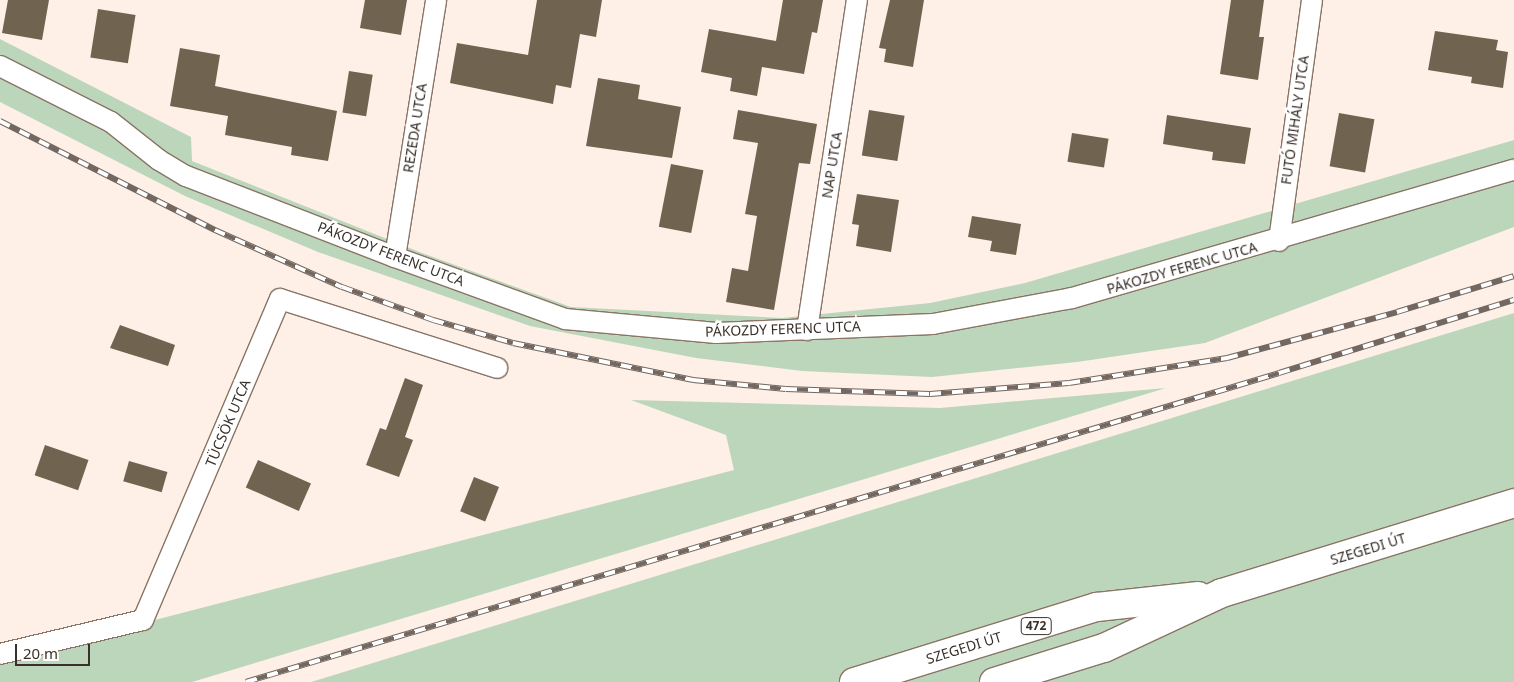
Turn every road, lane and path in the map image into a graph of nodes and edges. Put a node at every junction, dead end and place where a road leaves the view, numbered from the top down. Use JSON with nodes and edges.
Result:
{"nodes":[{"id":1,"x":436,"y":0,"type":"edge"},
{"id":2,"x":857,"y":0,"type":"edge"},
{"id":3,"x":1312,"y":0,"type":"edge"},
{"id":4,"x":0,"y":66,"type":"edge"},
{"id":5,"x":1514,"y":170,"type":"edge"},
{"id":6,"x":1279,"y":241,"type":"junction"},
{"id":7,"x":395,"y":256,"type":"junction"},
{"id":8,"x":807,"y":330,"type":"junction"},
{"id":9,"x":497,"y":368,"type":"dead end"},
{"id":10,"x":1514,"y":503,"type":"edge"},
{"id":11,"x":1222,"y":593,"type":"junction"},
{"id":12,"x":0,"y":654,"type":"edge"},
{"id":13,"x":854,"y":682,"type":"edge"},
{"id":14,"x":994,"y":682,"type":"edge"}],
"edges":[{"from":1,"to":7,"type":"street","name":"REZEDA UTCA"},
{"from":2,"to":8,"type":"street","name":"NAP UTCA"},
{"from":3,"to":6,"type":"street","name":"FUTÓ MIHÁLY UTCA"},
{"from":4,"to":7,"type":"street","name":"PÁKOZDY FERENC UTCA"},
{"from":5,"to":6,"type":"street","name":"PÁKOZDY FERENC UTCA"},
{"from":6,"to":8,"type":"street","name":"PÁKOZDY FERENC UTCA"},
{"from":7,"to":8,"type":"street","name":"PÁKOZDY FERENC UTCA"},
{"from":9,"to":12,"type":"street","name":"TÜCSÖK UTCA"},
{"from":10,"to":11,"type":"main road","name":"SZEGEDI ÚT","number":"472"},
{"from":11,"to":13,"type":"main road","name":"SZEGEDI ÚT","number":"472"},
{"from":11,"to":14,"type":"main road","name":"SZEGEDI ÚT","number":"472"}]}
